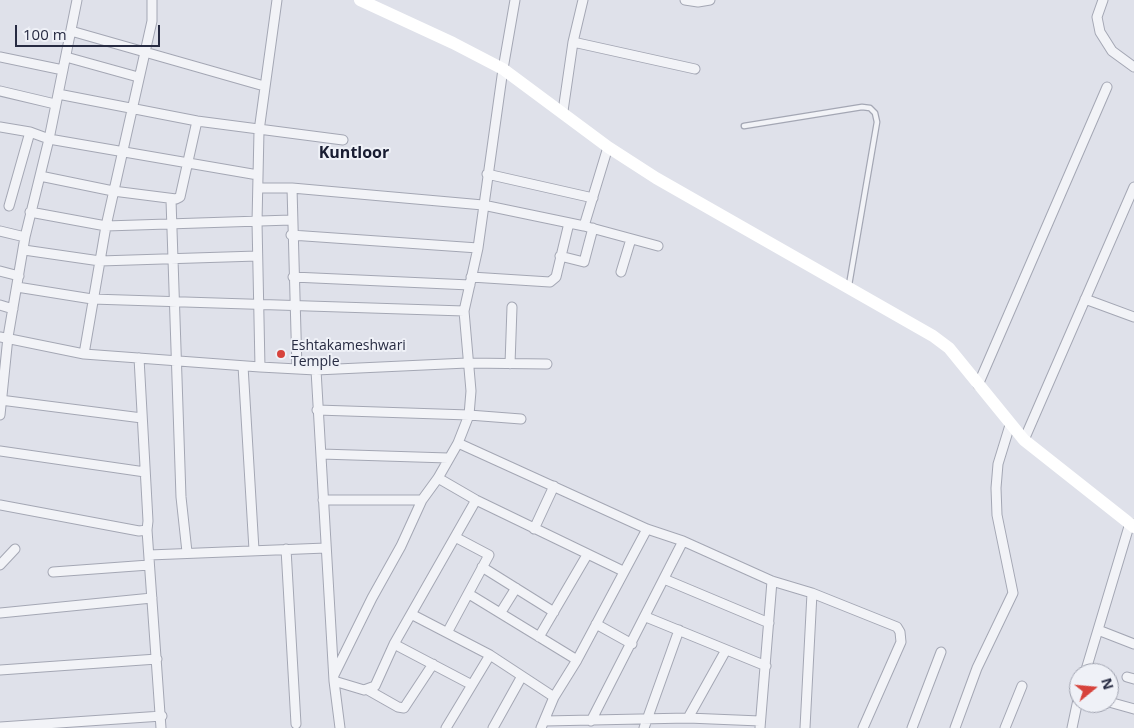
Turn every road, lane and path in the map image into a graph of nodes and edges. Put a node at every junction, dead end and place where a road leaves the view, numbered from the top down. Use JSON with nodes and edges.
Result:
{"nodes":[{"id":1,"x":77,"y":0,"type":"edge"},
{"id":2,"x":152,"y":0,"type":"edge"},
{"id":3,"x":277,"y":0,"type":"edge"},
{"id":4,"x":360,"y":0,"type":"edge"},
{"id":5,"x":515,"y":0,"type":"edge"},
{"id":6,"x":583,"y":0,"type":"edge"},
{"id":7,"x":685,"y":0,"type":"edge"},
{"id":8,"x":710,"y":0,"type":"edge"},
{"id":9,"x":1103,"y":0,"type":"edge"},
{"id":10,"x":698,"y":1,"type":"edge"},
{"id":11,"x":71,"y":31,"type":"junction"},
{"id":12,"x":573,"y":42,"type":"junction"},
{"id":13,"x":144,"y":51,"type":"junction"},
{"id":14,"x":0,"y":57,"type":"edge"},
{"id":15,"x":66,"y":57,"type":"junction"},
{"id":16,"x":1134,"y":67,"type":"edge"},
{"id":17,"x":503,"y":69,"type":"junction"},
{"id":18,"x":63,"y":70,"type":"junction"},
{"id":19,"x":695,"y":70,"type":"dead end"},
{"id":20,"x":138,"y":78,"type":"junction"},
{"id":21,"x":264,"y":86,"type":"junction"},
{"id":22,"x":1107,"y":86,"type":"dead end"},
{"id":23,"x":0,"y":91,"type":"edge"},
{"id":24,"x":58,"y":94,"type":"junction"},
{"id":25,"x":55,"y":104,"type":"junction"},
{"id":26,"x":130,"y":110,"type":"junction"},
{"id":27,"x":562,"y":111,"type":"junction"},
{"id":28,"x":197,"y":121,"type":"junction"},
{"id":29,"x":744,"y":126,"type":"dead end"},
{"id":30,"x":0,"y":127,"type":"edge"},
{"id":31,"x":259,"y":131,"type":"junction"},
{"id":32,"x":30,"y":132,"type":"junction"},
{"id":33,"x":49,"y":139,"type":"junction"},
{"id":34,"x":342,"y":140,"type":"dead end"},
{"id":35,"x":608,"y":147,"type":"junction"},
{"id":36,"x":122,"y":151,"type":"junction"},
{"id":37,"x":188,"y":164,"type":"junction"},
{"id":38,"x":488,"y":174,"type":"junction"},
{"id":39,"x":258,"y":175,"type":"junction"},
{"id":40,"x":40,"y":176,"type":"junction"},
{"id":41,"x":258,"y":188,"type":"junction"},
{"id":42,"x":292,"y":188,"type":"junction"},
{"id":43,"x":1133,"y":190,"type":"edge"},
{"id":44,"x":114,"y":191,"type":"junction"},
{"id":45,"x":593,"y":198,"type":"junction"},
{"id":46,"x":171,"y":200,"type":"junction"},
{"id":47,"x":9,"y":206,"type":"dead end"},
{"id":48,"x":483,"y":206,"type":"junction"},
{"id":49,"x":30,"y":212,"type":"junction"},
{"id":50,"x":292,"y":220,"type":"junction"},
{"id":51,"x":257,"y":222,"type":"junction"},
{"id":52,"x":569,"y":223,"type":"junction"},
{"id":53,"x":171,"y":224,"type":"junction"},
{"id":54,"x":106,"y":226,"type":"junction"},
{"id":55,"x":589,"y":227,"type":"junction"},
{"id":56,"x":0,"y":230,"type":"edge"},
{"id":57,"x":291,"y":235,"type":"junction"},
{"id":58,"x":25,"y":237,"type":"junction"},
{"id":59,"x":631,"y":239,"type":"junction"},
{"id":60,"x":658,"y":246,"type":"dead end"},
{"id":61,"x":478,"y":248,"type":"junction"},
{"id":62,"x":24,"y":250,"type":"junction"},
{"id":63,"x":257,"y":256,"type":"junction"},
{"id":64,"x":560,"y":256,"type":"junction"},
{"id":65,"x":172,"y":259,"type":"junction"},
{"id":66,"x":100,"y":261,"type":"junction"},
{"id":67,"x":0,"y":271,"type":"edge"},
{"id":68,"x":621,"y":272,"type":"dead end"},
{"id":69,"x":19,"y":276,"type":"junction"},
{"id":70,"x":293,"y":277,"type":"junction"},
{"id":71,"x":470,"y":281,"type":"junction"},
{"id":72,"x":848,"y":286,"type":"junction"},
{"id":73,"x":17,"y":287,"type":"junction"},
{"id":74,"x":92,"y":299,"type":"junction"},
{"id":75,"x":1085,"y":299,"type":"junction"},
{"id":76,"x":174,"y":300,"type":"junction"},
{"id":77,"x":0,"y":305,"type":"edge"},
{"id":78,"x":260,"y":305,"type":"junction"},
{"id":79,"x":294,"y":305,"type":"junction"},
{"id":80,"x":512,"y":307,"type":"dead end"},
{"id":81,"x":13,"y":309,"type":"junction"},
{"id":82,"x":464,"y":311,"type":"junction"},
{"id":83,"x":1134,"y":318,"type":"edge"},
{"id":84,"x":4,"y":337,"type":"edge"},
{"id":85,"x":84,"y":354,"type":"junction"},
{"id":86,"x":139,"y":358,"type":"junction"},
{"id":87,"x":175,"y":361,"type":"junction"},
{"id":88,"x":467,"y":362,"type":"junction"},
{"id":89,"x":510,"y":364,"type":"junction"},
{"id":90,"x":547,"y":364,"type":"dead end"},
{"id":91,"x":242,"y":366,"type":"junction"},
{"id":92,"x":260,"y":367,"type":"junction"},
{"id":93,"x":297,"y":369,"type":"junction"},
{"id":94,"x":316,"y":370,"type":"junction"},
{"id":95,"x":978,"y":386,"type":"junction"},
{"id":96,"x":1,"y":400,"type":"edge"},
{"id":97,"x":317,"y":410,"type":"junction"},
{"id":98,"x":469,"y":414,"type":"junction"},
{"id":99,"x":0,"y":415,"type":"edge"},
{"id":100,"x":142,"y":418,"type":"junction"},
{"id":101,"x":521,"y":419,"type":"dead end"},
{"id":102,"x":1010,"y":425,"type":"junction"},
{"id":103,"x":1024,"y":440,"type":"junction"},
{"id":104,"x":458,"y":443,"type":"junction"},
{"id":105,"x":0,"y":451,"type":"edge"},
{"id":106,"x":321,"y":454,"type":"junction"},
{"id":107,"x":448,"y":458,"type":"junction"},
{"id":108,"x":146,"y":472,"type":"junction"},
{"id":109,"x":438,"y":478,"type":"junction"},
{"id":110,"x":554,"y":486,"type":"junction"},
{"id":111,"x":323,"y":500,"type":"junction"},
{"id":112,"x":422,"y":500,"type":"junction"},
{"id":113,"x":476,"y":500,"type":"junction"},
{"id":114,"x":0,"y":505,"type":"edge"},
{"id":115,"x":1132,"y":525,"type":"edge"},
{"id":116,"x":534,"y":529,"type":"junction"},
{"id":117,"x":647,"y":529,"type":"junction"},
{"id":118,"x":146,"y":530,"type":"junction"},
{"id":119,"x":455,"y":537,"type":"junction"},
{"id":120,"x":683,"y":542,"type":"junction"},
{"id":121,"x":326,"y":548,"type":"junction"},
{"id":122,"x":15,"y":549,"type":"dead end"},
{"id":123,"x":286,"y":549,"type":"junction"},
{"id":124,"x":254,"y":550,"type":"junction"},
{"id":125,"x":187,"y":552,"type":"junction"},
{"id":126,"x":148,"y":555,"type":"junction"},
{"id":127,"x":587,"y":555,"type":"junction"},
{"id":128,"x":0,"y":564,"type":"edge"},
{"id":129,"x":149,"y":565,"type":"junction"},
{"id":130,"x":482,"y":567,"type":"junction"},
{"id":131,"x":623,"y":571,"type":"junction"},
{"id":132,"x":53,"y":572,"type":"dead end"},
{"id":133,"x":664,"y":579,"type":"junction"},
{"id":134,"x":772,"y":581,"type":"junction"},
{"id":135,"x":516,"y":588,"type":"junction"},
{"id":136,"x":812,"y":593,"type":"junction"},
{"id":137,"x":469,"y":594,"type":"junction"},
{"id":138,"x":152,"y":598,"type":"junction"},
{"id":139,"x":501,"y":612,"type":"junction"},
{"id":140,"x":554,"y":612,"type":"junction"},
{"id":141,"x":0,"y":613,"type":"edge"},
{"id":142,"x":411,"y":614,"type":"junction"},
{"id":143,"x":646,"y":616,"type":"junction"},
{"id":144,"x":769,"y":623,"type":"junction"},
{"id":145,"x":596,"y":624,"type":"junction"},
{"id":146,"x":679,"y":630,"type":"junction"},
{"id":147,"x":1098,"y":630,"type":"junction"},
{"id":148,"x":448,"y":631,"type":"junction"},
{"id":149,"x":539,"y":637,"type":"junction"},
{"id":150,"x":394,"y":644,"type":"junction"},
{"id":151,"x":632,"y":644,"type":"junction"},
{"id":152,"x":1134,"y":644,"type":"edge"},
{"id":153,"x":726,"y":650,"type":"junction"},
{"id":154,"x":941,"y":652,"type":"dead end"},
{"id":155,"x":490,"y":655,"type":"junction"},
{"id":156,"x":157,"y":659,"type":"junction"},
{"id":157,"x":577,"y":660,"type":"junction"},
{"id":158,"x":1089,"y":663,"type":"edge"},
{"id":159,"x":432,"y":664,"type":"junction"},
{"id":160,"x":766,"y":666,"type":"junction"},
{"id":161,"x":0,"y":670,"type":"edge"},
{"id":162,"x":522,"y":676,"type":"junction"},
{"id":163,"x":334,"y":678,"type":"junction"},
{"id":164,"x":472,"y":684,"type":"junction"},
{"id":165,"x":1022,"y":686,"type":"dead end"},
{"id":166,"x":368,"y":690,"type":"junction"},
{"id":167,"x":554,"y":697,"type":"junction"},
{"id":168,"x":1119,"y":705,"type":"edge"},
{"id":169,"x":1134,"y":709,"type":"edge"},
{"id":170,"x":1075,"y":713,"type":"edge"},
{"id":171,"x":162,"y":716,"type":"junction"},
{"id":172,"x":688,"y":718,"type":"junction"},
{"id":173,"x":591,"y":721,"type":"junction"},
{"id":174,"x":296,"y":724,"type":"dead end"},
{"id":175,"x":543,"y":724,"type":"edge"},
{"id":176,"x":644,"y":724,"type":"edge"},
{"id":177,"x":760,"y":725,"type":"edge"},
{"id":178,"x":0,"y":727,"type":"edge"},
{"id":179,"x":162,"y":728,"type":"edge"},
{"id":180,"x":340,"y":728,"type":"edge"},
{"id":181,"x":446,"y":728,"type":"edge"},
{"id":182,"x":492,"y":728,"type":"edge"},
{"id":183,"x":805,"y":728,"type":"edge"},
{"id":184,"x":863,"y":728,"type":"edge"},
{"id":185,"x":912,"y":728,"type":"edge"},
{"id":186,"x":955,"y":728,"type":"edge"},
{"id":187,"x":1005,"y":728,"type":"edge"},
{"id":188,"x":1072,"y":728,"type":"edge"}],
"edges":[{"from":1,"to":11,"type":"street"},
{"from":2,"to":13,"type":"street"},
{"from":3,"to":21,"type":"street"},
{"from":4,"to":17,"type":"street"},
{"from":5,"to":17,"type":"street"},
{"from":6,"to":12,"type":"street"},
{"from":7,"to":10,"type":"street"},
{"from":8,"to":10,"type":"street"},
{"from":9,"to":16,"type":"street"},
{"from":11,"to":13,"type":"street"},
{"from":11,"to":15,"type":"street"},
{"from":12,"to":19,"type":"street"},
{"from":12,"to":27,"type":"street"},
{"from":13,"to":20,"type":"street"},
{"from":13,"to":21,"type":"street"},
{"from":14,"to":18,"type":"street"},
{"from":15,"to":18,"type":"street"},
{"from":15,"to":20,"type":"street"},
{"from":17,"to":27,"type":"street"},
{"from":17,"to":38,"type":"street"},
{"from":18,"to":24,"type":"street"},
{"from":20,"to":26,"type":"street"},
{"from":21,"to":31,"type":"street"},
{"from":22,"to":95,"type":"street"},
{"from":23,"to":25,"type":"street"},
{"from":24,"to":25,"type":"street"},
{"from":24,"to":26,"type":"street"},
{"from":25,"to":33,"type":"street"},
{"from":26,"to":28,"type":"street"},
{"from":26,"to":36,"type":"street"},
{"from":27,"to":35,"type":"street"},
{"from":28,"to":31,"type":"street"},
{"from":28,"to":37,"type":"street"},
{"from":29,"to":72,"type":"lane"},
{"from":30,"to":32,"type":"street"},
{"from":31,"to":34,"type":"street"},
{"from":31,"to":39,"type":"street"},
{"from":32,"to":33,"type":"street"},
{"from":32,"to":47,"type":"street"},
{"from":33,"to":36,"type":"street"},
{"from":33,"to":40,"type":"street"},
{"from":35,"to":45,"type":"street"},
{"from":35,"to":72,"type":"street"},
{"from":36,"to":37,"type":"street"},
{"from":36,"to":44,"type":"street"},
{"from":37,"to":39,"type":"street"},
{"from":37,"to":46,"type":"street"},
{"from":38,"to":45,"type":"street"},
{"from":38,"to":48,"type":"street"},
{"from":39,"to":41,"type":"street"},
{"from":40,"to":44,"type":"street"},
{"from":40,"to":49,"type":"street"},
{"from":41,"to":42,"type":"street"},
{"from":41,"to":51,"type":"street"},
{"from":42,"to":48,"type":"street"},
{"from":42,"to":50,"type":"street"},
{"from":43,"to":75,"type":"street"},
{"from":44,"to":46,"type":"street"},
{"from":44,"to":54,"type":"street"},
{"from":45,"to":55,"type":"street"},
{"from":46,"to":53,"type":"street"},
{"from":48,"to":52,"type":"street"},
{"from":48,"to":61,"type":"street"},
{"from":49,"to":54,"type":"street"},
{"from":49,"to":58,"type":"street"},
{"from":50,"to":51,"type":"street"},
{"from":50,"to":57,"type":"street"},
{"from":51,"to":53,"type":"street"},
{"from":51,"to":63,"type":"street"},
{"from":52,"to":55,"type":"street"},
{"from":52,"to":64,"type":"street"},
{"from":53,"to":54,"type":"street"},
{"from":53,"to":65,"type":"street"},
{"from":54,"to":66,"type":"street"},
{"from":55,"to":59,"type":"street"},
{"from":55,"to":64,"type":"street"},
{"from":56,"to":58,"type":"street"},
{"from":57,"to":61,"type":"street"},
{"from":57,"to":70,"type":"street"},
{"from":58,"to":62,"type":"street"},
{"from":59,"to":60,"type":"street"},
{"from":59,"to":68,"type":"street"},
{"from":61,"to":71,"type":"street"},
{"from":62,"to":66,"type":"street"},
{"from":62,"to":69,"type":"street"},
{"from":63,"to":65,"type":"street"},
{"from":63,"to":78,"type":"street"},
{"from":64,"to":71,"type":"street"},
{"from":65,"to":66,"type":"street"},
{"from":65,"to":76,"type":"street"},
{"from":66,"to":74,"type":"street"},
{"from":67,"to":69,"type":"street"},
{"from":69,"to":73,"type":"street"},
{"from":70,"to":71,"type":"street"},
{"from":70,"to":79,"type":"street"},
{"from":71,"to":82,"type":"street"},
{"from":72,"to":95,"type":"street"},
{"from":73,"to":74,"type":"street"},
{"from":73,"to":81,"type":"street"},
{"from":74,"to":76,"type":"street"},
{"from":74,"to":85,"type":"street"},
{"from":75,"to":83,"type":"street"},
{"from":75,"to":103,"type":"street"},
{"from":76,"to":78,"type":"street"},
{"from":76,"to":87,"type":"street"},
{"from":77,"to":81,"type":"street"},
{"from":78,"to":79,"type":"street"},
{"from":78,"to":92,"type":"street"},
{"from":79,"to":82,"type":"street"},
{"from":79,"to":93,"type":"street"},
{"from":80,"to":89,"type":"street"},
{"from":81,"to":84,"type":"street"},
{"from":82,"to":88,"type":"street"},
{"from":84,"to":85,"type":"street"},
{"from":84,"to":96,"type":"street"},
{"from":85,"to":86,"type":"street"},
{"from":86,"to":87,"type":"street"},
{"from":86,"to":100,"type":"street"},
{"from":87,"to":91,"type":"street"},
{"from":87,"to":125,"type":"street"},
{"from":88,"to":89,"type":"street"},
{"from":88,"to":94,"type":"street"},
{"from":88,"to":98,"type":"street"},
{"from":89,"to":90,"type":"street"},
{"from":91,"to":92,"type":"street"},
{"from":91,"to":124,"type":"street"},
{"from":92,"to":93,"type":"street"},
{"from":93,"to":94,"type":"street"},
{"from":94,"to":97,"type":"street"},
{"from":95,"to":102,"type":"street"},
{"from":96,"to":99,"type":"street"},
{"from":96,"to":100,"type":"street"},
{"from":97,"to":98,"type":"street"},
{"from":97,"to":106,"type":"street"},
{"from":98,"to":101,"type":"street"},
{"from":98,"to":104,"type":"street"},
{"from":100,"to":108,"type":"street"},
{"from":102,"to":103,"type":"street"},
{"from":102,"to":186,"type":"street"},
{"from":103,"to":115,"type":"street"},
{"from":104,"to":107,"type":"street"},
{"from":104,"to":110,"type":"street"},
{"from":105,"to":108,"type":"street"},
{"from":106,"to":107,"type":"street"},
{"from":106,"to":111,"type":"street"},
{"from":107,"to":109,"type":"street"},
{"from":108,"to":118,"type":"street"},
{"from":109,"to":112,"type":"street"},
{"from":109,"to":113,"type":"street"},
{"from":110,"to":116,"type":"street"},
{"from":110,"to":117,"type":"street"},
{"from":111,"to":112,"type":"street"},
{"from":111,"to":121,"type":"street"},
{"from":112,"to":163,"type":"street"},
{"from":113,"to":116,"type":"street"},
{"from":113,"to":119,"type":"street"},
{"from":114,"to":118,"type":"street"},
{"from":115,"to":147,"type":"street"},
{"from":116,"to":127,"type":"street"},
{"from":117,"to":120,"type":"street"},
{"from":117,"to":131,"type":"street"},
{"from":118,"to":126,"type":"street"},
{"from":119,"to":130,"type":"street"},
{"from":119,"to":142,"type":"street"},
{"from":120,"to":133,"type":"street"},
{"from":120,"to":134,"type":"street"},
{"from":121,"to":123,"type":"street"},
{"from":121,"to":163,"type":"street"},
{"from":122,"to":128,"type":"street"},
{"from":123,"to":124,"type":"street"},
{"from":123,"to":174,"type":"street"},
{"from":124,"to":125,"type":"street"},
{"from":125,"to":126,"type":"street"},
{"from":126,"to":129,"type":"street"},
{"from":127,"to":131,"type":"street"},
{"from":127,"to":140,"type":"street"},
{"from":129,"to":132,"type":"street"},
{"from":129,"to":138,"type":"street"},
{"from":130,"to":135,"type":"street"},
{"from":130,"to":137,"type":"street"},
{"from":131,"to":145,"type":"street"},
{"from":133,"to":143,"type":"street"},
{"from":133,"to":144,"type":"street"},
{"from":134,"to":136,"type":"street"},
{"from":134,"to":144,"type":"street"},
{"from":135,"to":139,"type":"street"},
{"from":135,"to":140,"type":"street"},
{"from":136,"to":183,"type":"street"},
{"from":136,"to":184,"type":"street"},
{"from":137,"to":139,"type":"street"},
{"from":137,"to":148,"type":"street"},
{"from":138,"to":141,"type":"street"},
{"from":138,"to":156,"type":"street"},
{"from":139,"to":149,"type":"street"},
{"from":140,"to":149,"type":"street"},
{"from":142,"to":148,"type":"street"},
{"from":142,"to":150,"type":"street"},
{"from":143,"to":146,"type":"street"},
{"from":143,"to":151,"type":"street"},
{"from":144,"to":160,"type":"street"},
{"from":145,"to":151,"type":"street"},
{"from":145,"to":157,"type":"street"},
{"from":146,"to":153,"type":"street"},
{"from":146,"to":176,"type":"street"},
{"from":147,"to":152,"type":"street"},
{"from":147,"to":158,"type":"street"},
{"from":148,"to":155,"type":"street"},
{"from":149,"to":157,"type":"street"},
{"from":150,"to":159,"type":"street"},
{"from":150,"to":166,"type":"street"},
{"from":151,"to":173,"type":"street"},
{"from":153,"to":160,"type":"street"},
{"from":153,"to":172,"type":"street"},
{"from":154,"to":185,"type":"street"},
{"from":155,"to":162,"type":"street"},
{"from":155,"to":164,"type":"street"},
{"from":156,"to":161,"type":"street"},
{"from":156,"to":171,"type":"street"},
{"from":157,"to":167,"type":"street"},
{"from":159,"to":164,"type":"street"},
{"from":159,"to":166,"type":"street"},
{"from":160,"to":177,"type":"street"},
{"from":162,"to":167,"type":"street"},
{"from":162,"to":182,"type":"street"},
{"from":163,"to":166,"type":"street"},
{"from":163,"to":180,"type":"street"},
{"from":164,"to":181,"type":"street"},
{"from":165,"to":187,"type":"street"},
{"from":167,"to":175,"type":"street"},
{"from":168,"to":169,"type":"street"},
{"from":170,"to":188,"type":"street"},
{"from":171,"to":178,"type":"street"},
{"from":171,"to":179,"type":"street"},
{"from":172,"to":176,"type":"street"},
{"from":172,"to":177,"type":"street"},
{"from":173,"to":175,"type":"street"},
{"from":173,"to":176,"type":"street"}]}
